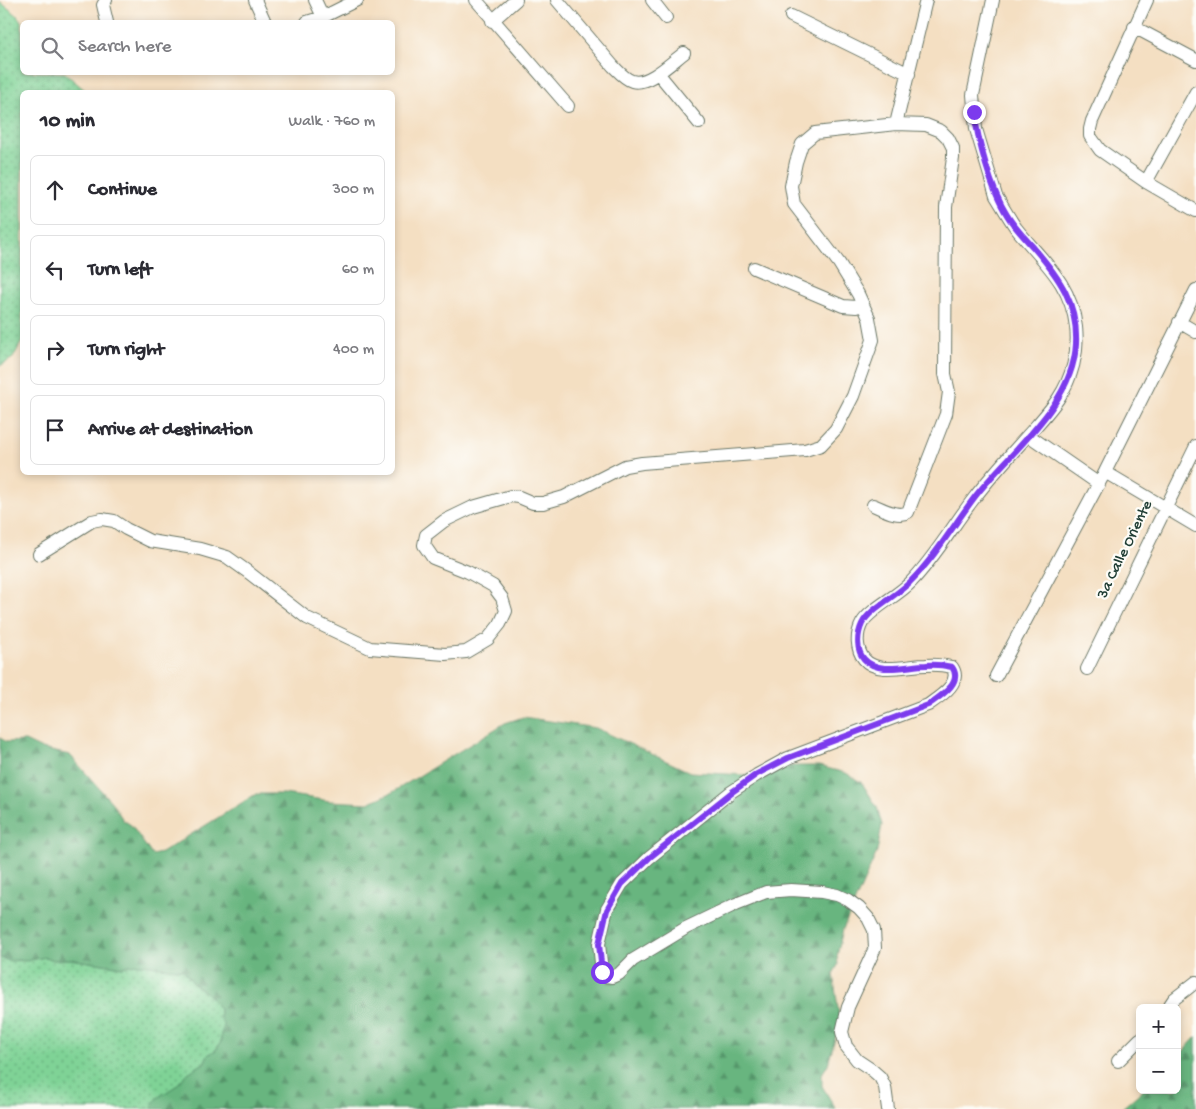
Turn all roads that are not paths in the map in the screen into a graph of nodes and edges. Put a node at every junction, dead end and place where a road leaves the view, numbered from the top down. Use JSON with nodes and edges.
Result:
{"nodes":[{"id":1,"x":106,"y":0,"type":"edge"},
{"id":2,"x":255,"y":0,"type":"edge"},
{"id":3,"x":315,"y":0,"type":"edge"},
{"id":4,"x":357,"y":0,"type":"edge"},
{"id":5,"x":476,"y":0,"type":"edge"},
{"id":6,"x":516,"y":0,"type":"edge"},
{"id":7,"x":556,"y":0,"type":"edge"},
{"id":8,"x":652,"y":0,"type":"edge"},
{"id":9,"x":926,"y":0,"type":"edge"},
{"id":10,"x":993,"y":0,"type":"edge"},
{"id":11,"x":1147,"y":0,"type":"edge"},
{"id":12,"x":791,"y":16,"type":"dead end"},
{"id":13,"x":323,"y":17,"type":"junction"},
{"id":14,"x":666,"y":18,"type":"dead end"},
{"id":15,"x":107,"y":20,"type":"edge"},
{"id":16,"x":265,"y":20,"type":"edge"},
{"id":17,"x":313,"y":20,"type":"edge"},
{"id":18,"x":492,"y":21,"type":"junction"},
{"id":19,"x":1134,"y":27,"type":"junction"},
{"id":20,"x":684,"y":53,"type":"dead end"},
{"id":21,"x":1196,"y":60,"type":"edge"},
{"id":22,"x":658,"y":73,"type":"junction"},
{"id":23,"x":909,"y":74,"type":"junction"},
{"id":24,"x":1196,"y":92,"type":"edge"},
{"id":25,"x":568,"y":106,"type":"dead end"},
{"id":26,"x":699,"y":123,"type":"dead end"},
{"id":27,"x":896,"y":124,"type":"junction"},
{"id":28,"x":1146,"y":182,"type":"junction"},
{"id":29,"x":1196,"y":212,"type":"edge"},
{"id":30,"x":754,"y":268,"type":"dead end"},
{"id":31,"x":1196,"y":290,"type":"edge"},
{"id":32,"x":863,"y":305,"type":"junction"},
{"id":33,"x":1180,"y":322,"type":"junction"},
{"id":34,"x":1196,"y":332,"type":"edge"},
{"id":35,"x":1028,"y":435,"type":"junction"},
{"id":36,"x":1196,"y":446,"type":"edge"},
{"id":37,"x":1105,"y":472,"type":"junction"},
{"id":38,"x":1099,"y":484,"type":"junction"},
{"id":39,"x":873,"y":505,"type":"dead end"},
{"id":40,"x":1165,"y":506,"type":"junction"},
{"id":41,"x":1196,"y":526,"type":"edge"},
{"id":42,"x":40,"y":554,"type":"dead end"},
{"id":43,"x":1087,"y":669,"type":"dead end"},
{"id":44,"x":996,"y":676,"type":"dead end"},
{"id":45,"x":1196,"y":982,"type":"edge"},
{"id":46,"x":1171,"y":1004,"type":"edge"},
{"id":47,"x":1136,"y":1043,"type":"edge"},
{"id":48,"x":1118,"y":1061,"type":"dead end"},
{"id":49,"x":888,"y":1109,"type":"edge"}],
"edges":[{"from":1,"to":15,"type":"street"},
{"from":2,"to":16,"type":"street"},
{"from":3,"to":13,"type":"street"},
{"from":4,"to":13,"type":"street"},
{"from":5,"to":18,"type":"street"},
{"from":6,"to":18,"type":"street"},
{"from":7,"to":22,"type":"street"},
{"from":8,"to":14,"type":"street"},
{"from":9,"to":23,"type":"street"},
{"from":10,"to":35,"type":"street"},
{"from":11,"to":19,"type":"street"},
{"from":12,"to":23,"type":"street"},
{"from":13,"to":17,"type":"street"},
{"from":18,"to":25,"type":"street"},
{"from":19,"to":21,"type":"street"},
{"from":19,"to":28,"type":"street"},
{"from":20,"to":22,"type":"street"},
{"from":22,"to":26,"type":"street"},
{"from":23,"to":27,"type":"street"},
{"from":24,"to":28,"type":"street"},
{"from":27,"to":32,"type":"street"},
{"from":27,"to":39,"type":"street"},
{"from":28,"to":29,"type":"street"},
{"from":30,"to":32,"type":"street"},
{"from":31,"to":33,"type":"street"},
{"from":32,"to":42,"type":"street"},
{"from":33,"to":34,"type":"street"},
{"from":33,"to":37,"type":"street"},
{"from":35,"to":38,"type":"street"},
{"from":35,"to":49,"type":"street"},
{"from":36,"to":40,"type":"street","name":"3a Calle Oriente"},
{"from":37,"to":38,"type":"street"},
{"from":37,"to":40,"type":"street"},
{"from":38,"to":44,"type":"street"},
{"from":40,"to":41,"type":"street"},
{"from":40,"to":43,"type":"street","name":"3a Calle Oriente"},
{"from":45,"to":46,"type":"street"},
{"from":47,"to":48,"type":"street"}]}
